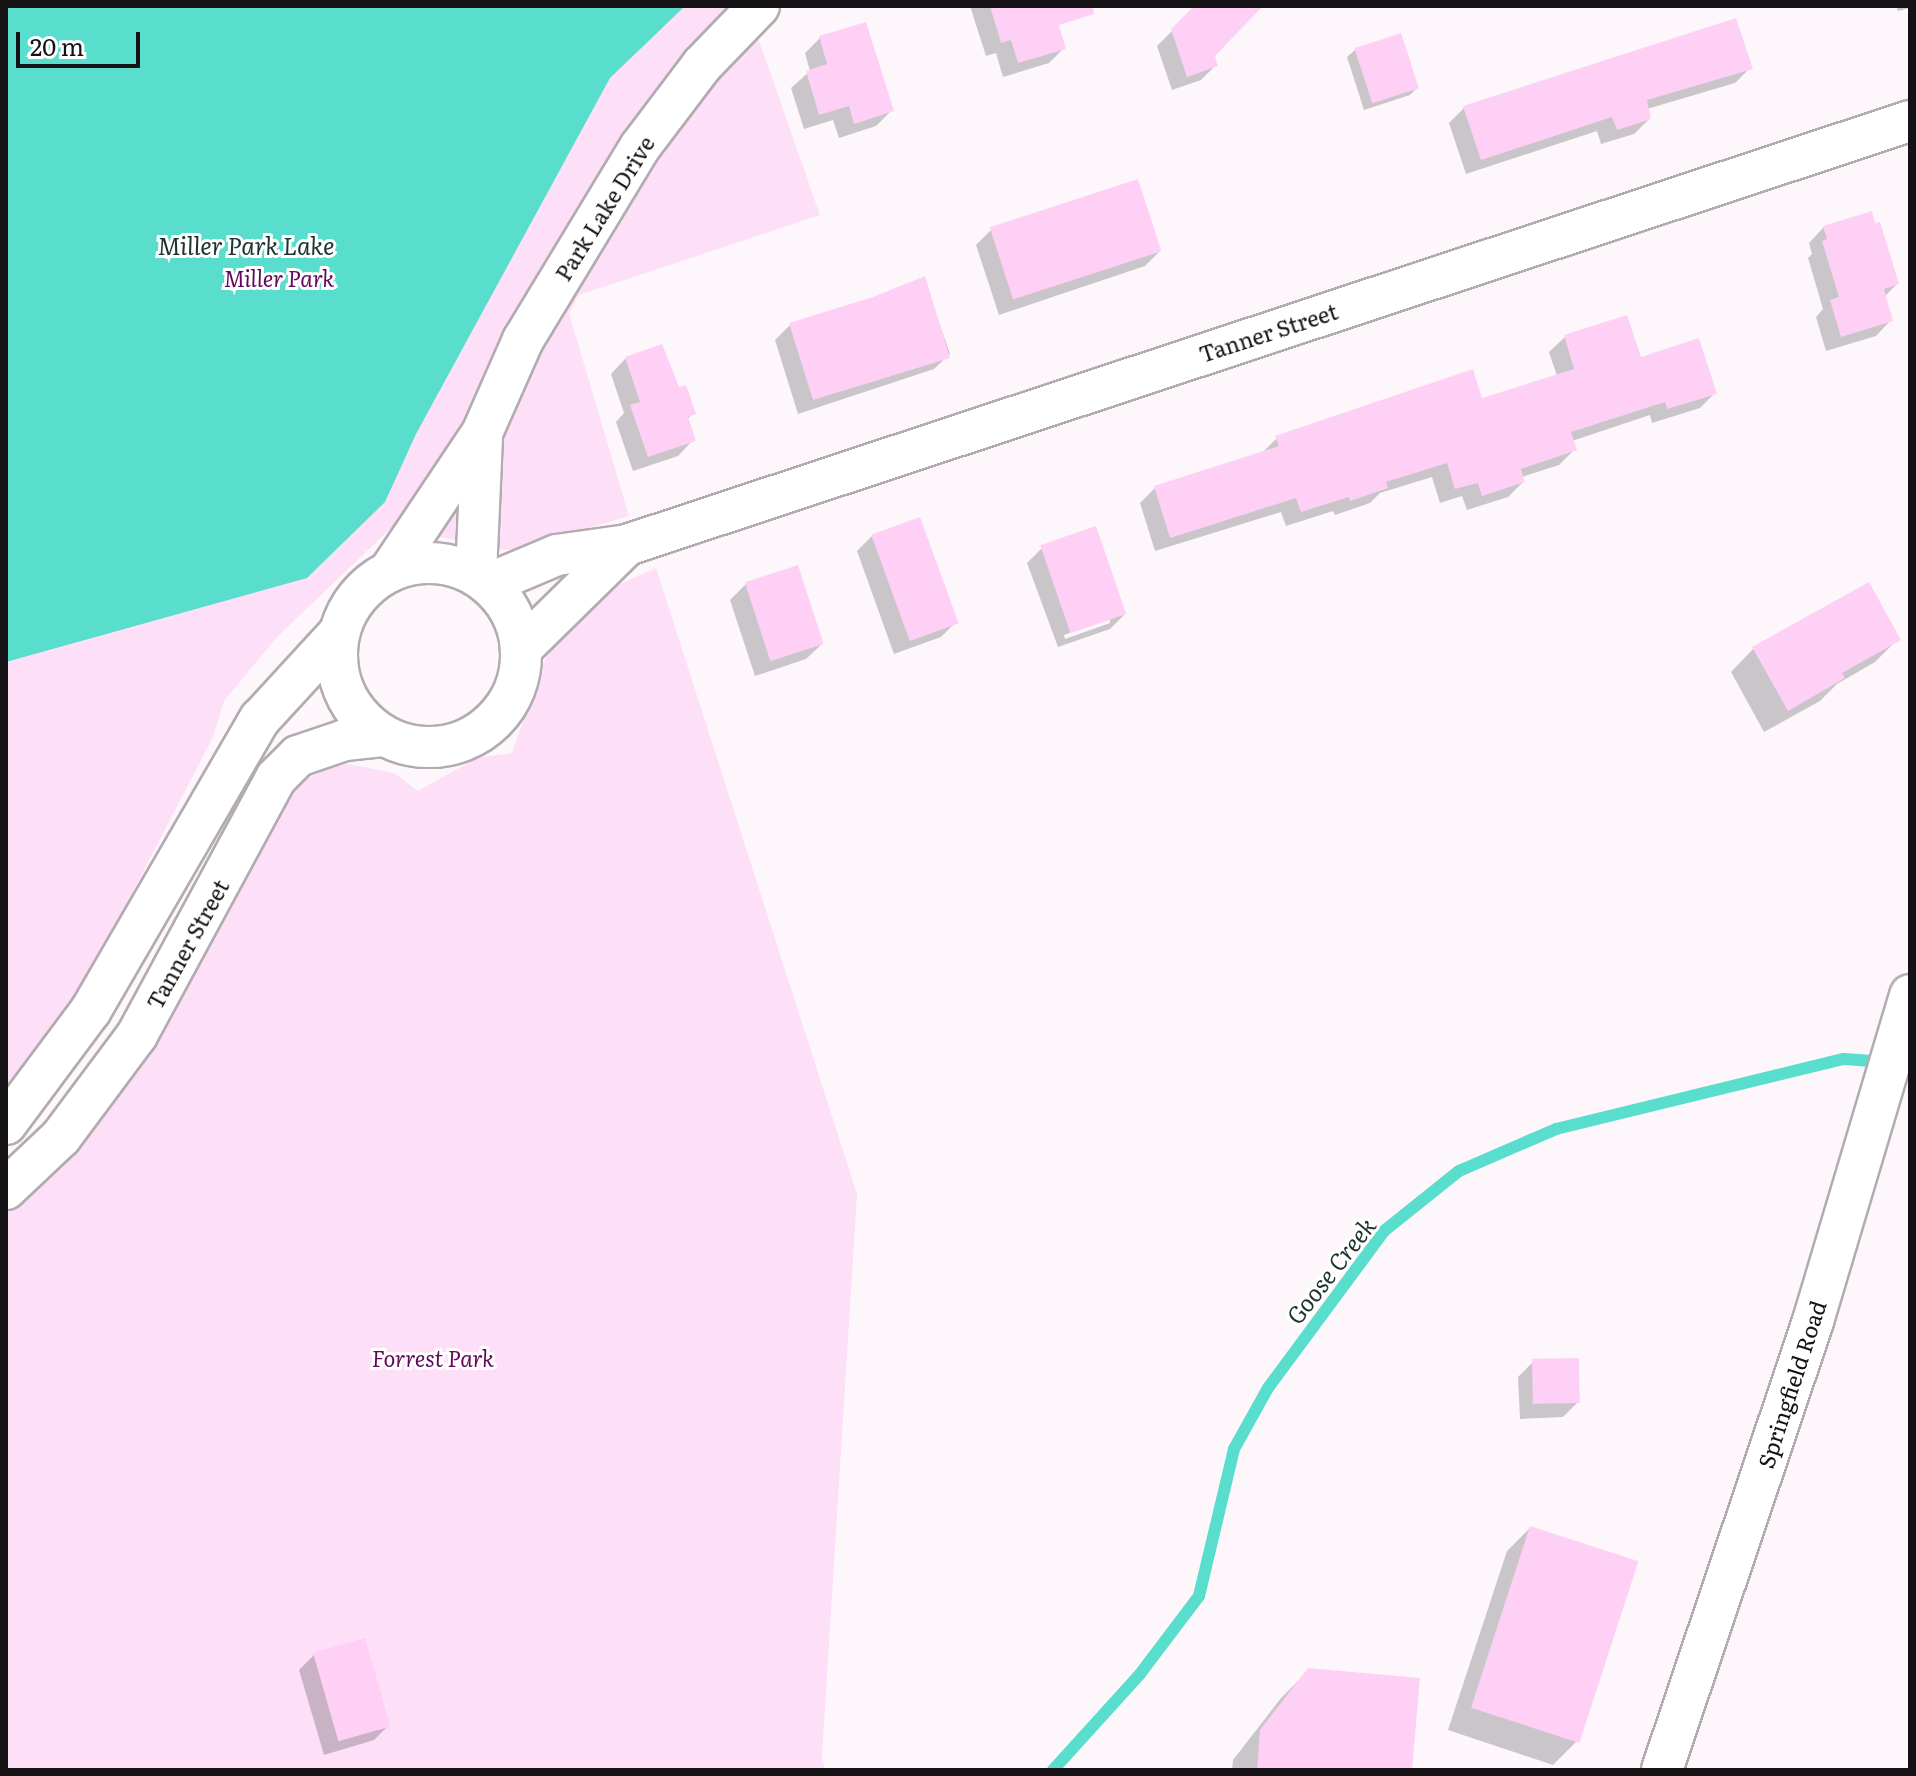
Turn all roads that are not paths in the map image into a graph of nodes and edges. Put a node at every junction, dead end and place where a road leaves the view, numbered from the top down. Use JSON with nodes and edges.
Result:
{"nodes":[{"id":1,"x":759,"y":6,"type":"edge"},
{"id":2,"x":1910,"y":121,"type":"edge"},
{"id":3,"x":482,"y":433,"type":"junction"},
{"id":4,"x":627,"y":545,"type":"junction"},
{"id":5,"x":389,"y":572,"type":"junction"},
{"id":6,"x":482,"y":580,"type":"junction"},
{"id":7,"x":339,"y":633,"type":"junction"},
{"id":8,"x":521,"y":649,"type":"junction"},
{"id":9,"x":383,"y":736,"type":"junction"},
{"id":10,"x":1905,"y":1012,"type":"edge"},
{"id":11,"x":6,"y":1124,"type":"edge"},
{"id":12,"x":6,"y":1189,"type":"edge"},
{"id":13,"x":1662,"y":1770,"type":"edge"}],
"edges":[{"from":1,"to":3,"type":"street","name":"Park Lake Drive"},
{"from":2,"to":4,"type":"street","name":"Tanner Street"},
{"from":3,"to":5,"type":"street","name":"Park Lake Drive"},
{"from":3,"to":6,"type":"street","name":"Park Lake Drive"},
{"from":4,"to":6,"type":"street","name":"Tanner Street"},
{"from":4,"to":8,"type":"street","name":"Tanner Street"},
{"from":5,"to":6,"type":"street"},
{"from":5,"to":7,"type":"street"},
{"from":6,"to":8,"type":"street"},
{"from":7,"to":9,"type":"street"},
{"from":7,"to":11,"type":"street"},
{"from":8,"to":9,"type":"street"},
{"from":9,"to":12,"type":"street","name":"Tanner Street"},
{"from":10,"to":13,"type":"street","name":"Springfield Road"}]}
